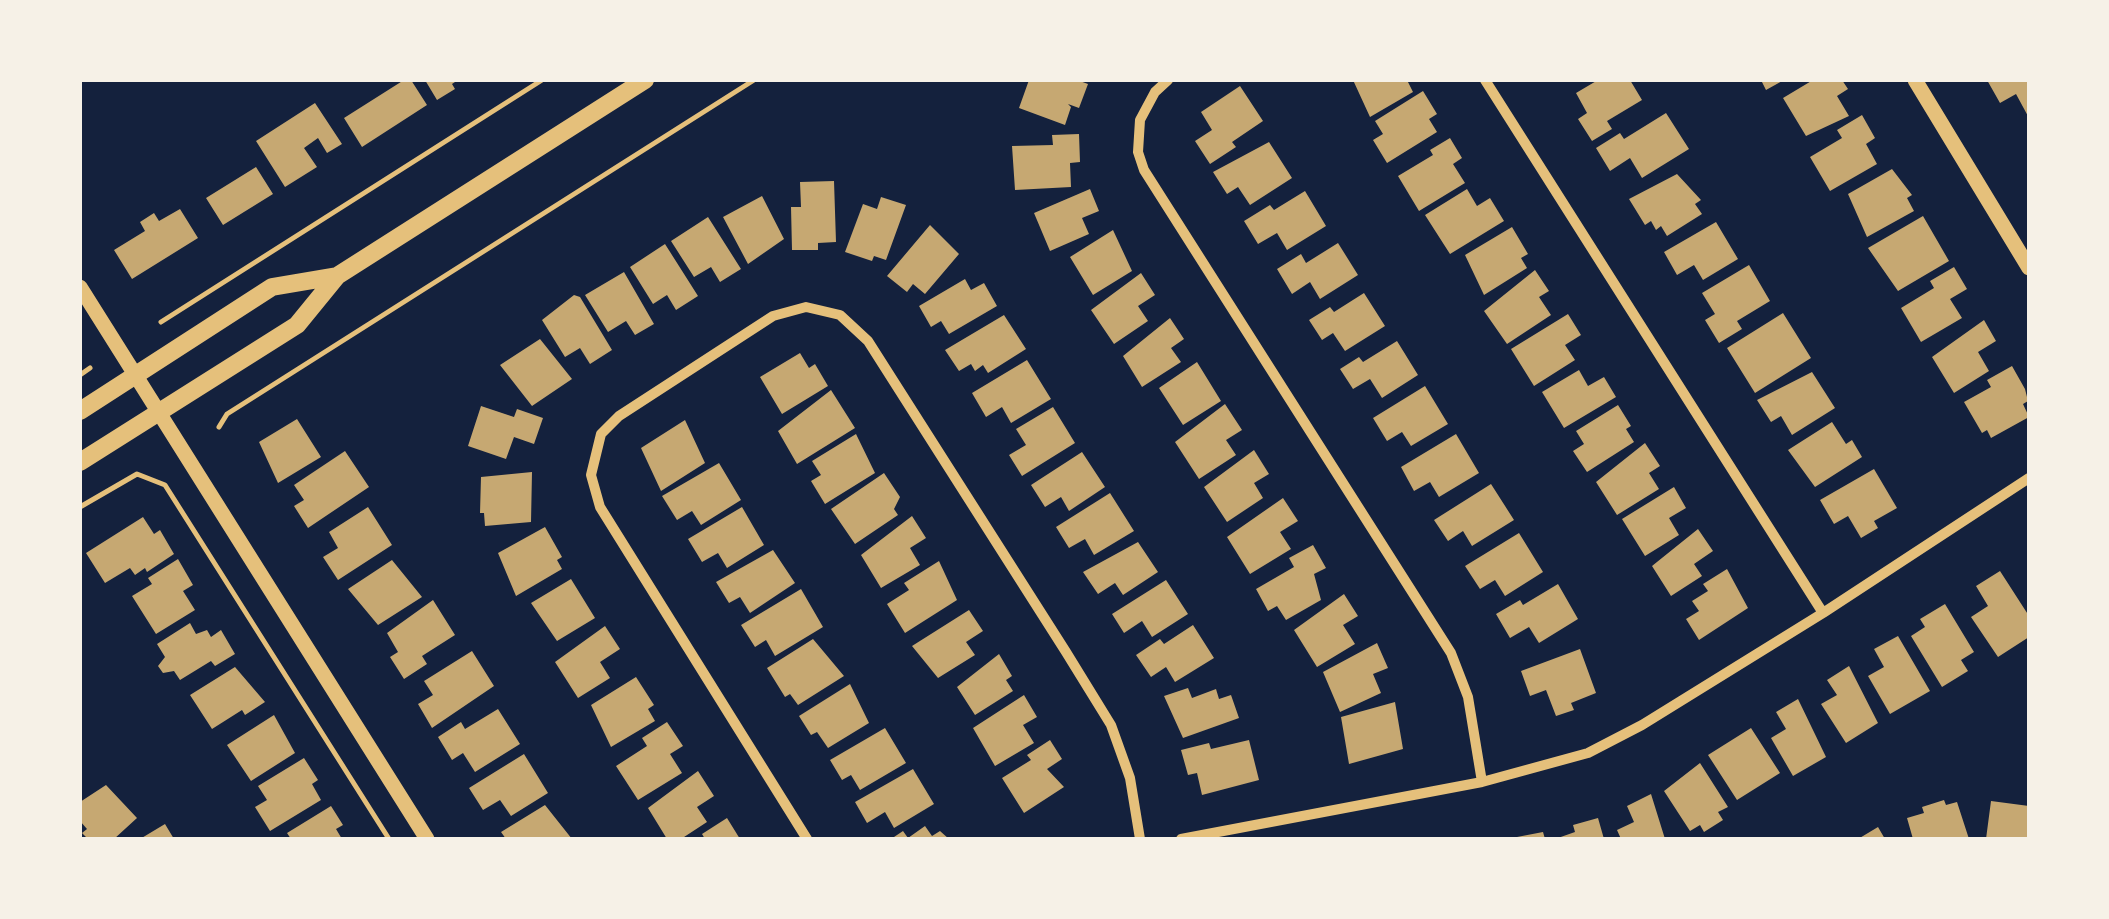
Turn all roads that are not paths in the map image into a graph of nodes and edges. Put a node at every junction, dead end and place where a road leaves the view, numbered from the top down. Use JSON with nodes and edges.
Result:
{"nodes":[{"id":1,"x":645,"y":80,"type":"edge"},
{"id":2,"x":1168,"y":80,"type":"edge"},
{"id":3,"x":1485,"y":80,"type":"edge"},
{"id":4,"x":1915,"y":80,"type":"edge"},
{"id":5,"x":2029,"y":268,"type":"edge"},
{"id":6,"x":337,"y":276,"type":"junction"},
{"id":7,"x":80,"y":287,"type":"edge"},
{"id":8,"x":134,"y":376,"type":"junction"},
{"id":9,"x":80,"y":411,"type":"edge"},
{"id":10,"x":157,"y":413,"type":"junction"},
{"id":11,"x":80,"y":462,"type":"edge"},
{"id":12,"x":2029,"y":478,"type":"edge"},
{"id":13,"x":1823,"y":613,"type":"junction"},
{"id":14,"x":1482,"y":782,"type":"junction"},
{"id":15,"x":426,"y":839,"type":"edge"},
{"id":16,"x":806,"y":839,"type":"edge"},
{"id":17,"x":1140,"y":839,"type":"edge"},
{"id":18,"x":1180,"y":839,"type":"edge"}],
"edges":[{"from":1,"to":6,"type":"main road"},
{"from":2,"to":14,"type":"street"},
{"from":3,"to":13,"type":"street"},
{"from":4,"to":5,"type":"street"},
{"from":6,"to":8,"type":"main road"},
{"from":6,"to":10,"type":"main road"},
{"from":7,"to":8,"type":"street"},
{"from":8,"to":9,"type":"main road"},
{"from":8,"to":10,"type":"street"},
{"from":10,"to":11,"type":"main road"},
{"from":10,"to":15,"type":"street"},
{"from":12,"to":13,"type":"street"},
{"from":13,"to":14,"type":"street"},
{"from":14,"to":18,"type":"street"},
{"from":16,"to":17,"type":"street"}]}
